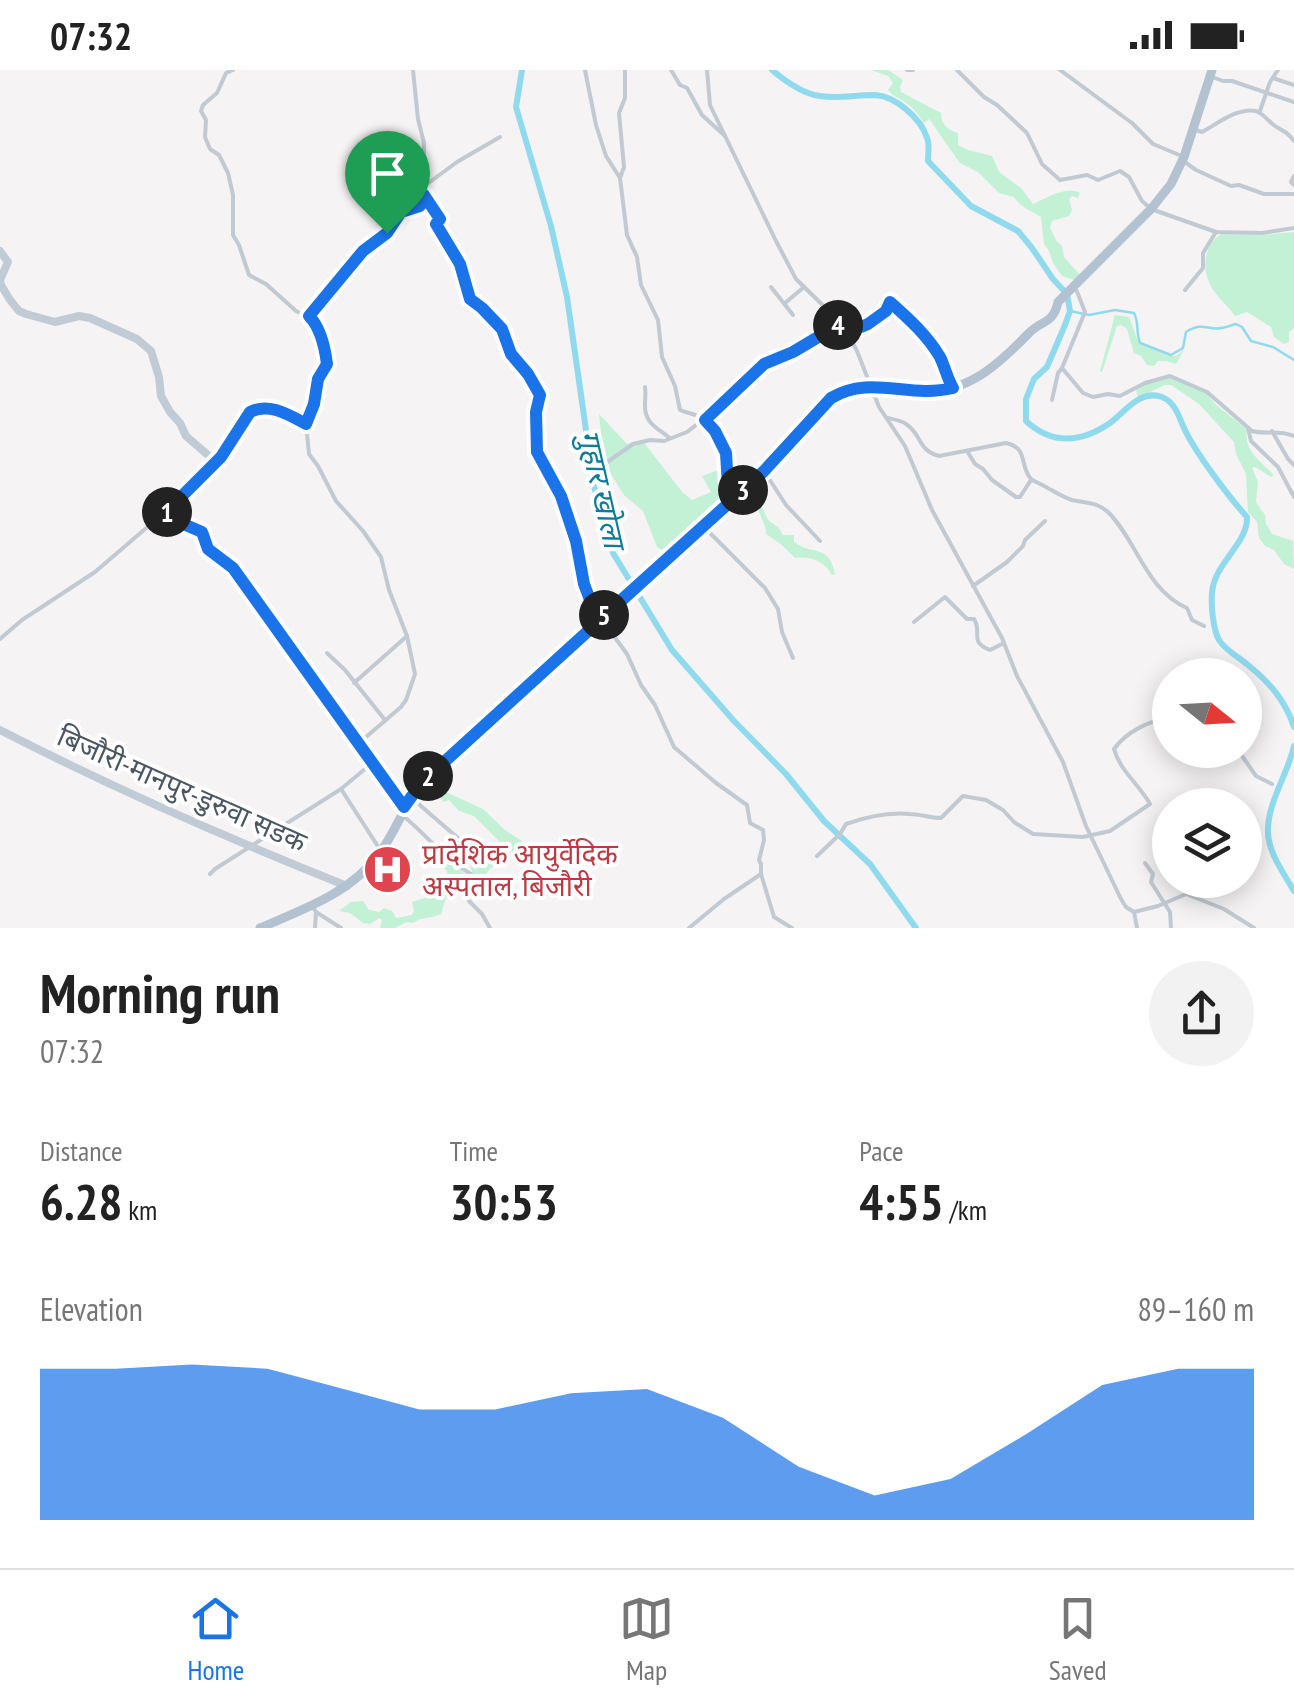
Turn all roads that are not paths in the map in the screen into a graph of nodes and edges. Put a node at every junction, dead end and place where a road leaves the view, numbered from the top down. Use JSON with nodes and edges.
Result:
{"nodes":[{"id":1,"x":233,"y":70,"type":"edge"},
{"id":2,"x":413,"y":70,"type":"edge"},
{"id":3,"x":585,"y":70,"type":"edge"},
{"id":4,"x":625,"y":70,"type":"edge"},
{"id":5,"x":671,"y":70,"type":"edge"},
{"id":6,"x":706,"y":70,"type":"edge"},
{"id":7,"x":957,"y":70,"type":"edge"},
{"id":8,"x":1060,"y":70,"type":"edge"},
{"id":9,"x":1278,"y":70,"type":"edge"},
{"id":10,"x":1211,"y":73,"type":"edge"},
{"id":11,"x":1274,"y":78,"type":"junction"},
{"id":12,"x":1294,"y":84,"type":"edge"},
{"id":13,"x":1266,"y":93,"type":"junction"},
{"id":14,"x":1294,"y":102,"type":"edge"},
{"id":15,"x":1260,"y":113,"type":"junction"},
{"id":16,"x":1193,"y":129,"type":"junction"},
{"id":17,"x":725,"y":136,"type":"junction"},
{"id":18,"x":500,"y":137,"type":"dead end"},
{"id":19,"x":1294,"y":141,"type":"edge"},
{"id":20,"x":1183,"y":158,"type":"junction"},
{"id":21,"x":1294,"y":176,"type":"edge"},
{"id":22,"x":620,"y":178,"type":"junction"},
{"id":23,"x":1294,"y":185,"type":"edge"},
{"id":24,"x":423,"y":187,"type":"junction"},
{"id":25,"x":1294,"y":194,"type":"edge"},
{"id":26,"x":424,"y":195,"type":"junction"},
{"id":27,"x":1152,"y":209,"type":"junction"},
{"id":28,"x":1294,"y":228,"type":"edge"},
{"id":29,"x":1216,"y":232,"type":"junction"},
{"id":30,"x":0,"y":251,"type":"edge"},
{"id":31,"x":771,"y":286,"type":"dead end"},
{"id":32,"x":804,"y":287,"type":"junction"},
{"id":33,"x":1075,"y":287,"type":"junction"},
{"id":34,"x":1185,"y":290,"type":"dead end"},
{"id":35,"x":784,"y":304,"type":"junction"},
{"id":36,"x":794,"y":315,"type":"dead end"},
{"id":37,"x":309,"y":316,"type":"junction"},
{"id":38,"x":843,"y":326,"type":"junction"},
{"id":39,"x":1062,"y":368,"type":"junction"},
{"id":40,"x":870,"y":386,"type":"junction"},
{"id":41,"x":645,"y":387,"type":"dead end"},
{"id":42,"x":953,"y":388,"type":"junction"},
{"id":43,"x":1052,"y":400,"type":"dead end"},
{"id":44,"x":888,"y":418,"type":"junction"},
{"id":45,"x":705,"y":420,"type":"junction"},
{"id":46,"x":306,"y":424,"type":"junction"},
{"id":47,"x":1248,"y":428,"type":"junction"},
{"id":48,"x":1272,"y":431,"type":"junction"},
{"id":49,"x":1294,"y":436,"type":"edge"},
{"id":50,"x":670,"y":438,"type":"junction"},
{"id":51,"x":967,"y":451,"type":"junction"},
{"id":52,"x":216,"y":462,"type":"junction"},
{"id":53,"x":603,"y":465,"type":"dead end"},
{"id":54,"x":1294,"y":465,"type":"edge"},
{"id":55,"x":764,"y":471,"type":"junction"},
{"id":56,"x":1032,"y":480,"type":"junction"},
{"id":57,"x":1294,"y":496,"type":"edge"},
{"id":58,"x":729,"y":503,"type":"junction"},
{"id":59,"x":166,"y":512,"type":"junction"},
{"id":60,"x":1045,"y":521,"type":"dead end"},
{"id":61,"x":703,"y":526,"type":"junction"},
{"id":62,"x":820,"y":541,"type":"dead end"},
{"id":63,"x":973,"y":586,"type":"junction"},
{"id":64,"x":598,"y":621,"type":"junction"},
{"id":65,"x":914,"y":622,"type":"dead end"},
{"id":66,"x":1204,"y":626,"type":"dead end"},
{"id":67,"x":407,"y":636,"type":"junction"},
{"id":68,"x":0,"y":639,"type":"edge"},
{"id":69,"x":1004,"y":642,"type":"junction"},
{"id":70,"x":326,"y":653,"type":"dead end"},
{"id":71,"x":793,"y":658,"type":"dead end"},
{"id":72,"x":354,"y":682,"type":"junction"},
{"id":73,"x":384,"y":720,"type":"junction"},
{"id":74,"x":1152,"y":721,"type":"edge"},
{"id":75,"x":0,"y":730,"type":"edge"},
{"id":76,"x":361,"y":748,"type":"junction"},
{"id":77,"x":374,"y":762,"type":"junction"},
{"id":78,"x":1250,"y":768,"type":"edge"},
{"id":79,"x":1272,"y":784,"type":"dead end"},
{"id":80,"x":340,"y":789,"type":"junction"},
{"id":81,"x":410,"y":796,"type":"junction"},
{"id":82,"x":403,"y":811,"type":"junction"},
{"id":83,"x":1092,"y":836,"type":"junction"},
{"id":84,"x":466,"y":845,"type":"dead end"},
{"id":85,"x":251,"y":847,"type":"junction"},
{"id":86,"x":381,"y":851,"type":"junction"},
{"id":87,"x":817,"y":856,"type":"dead end"},
{"id":88,"x":1145,"y":864,"type":"dead end"},
{"id":89,"x":210,"y":874,"type":"dead end"},
{"id":90,"x":761,"y":874,"type":"junction"},
{"id":91,"x":347,"y":886,"type":"junction"},
{"id":92,"x":1165,"y":902,"type":"junction"},
{"id":93,"x":314,"y":909,"type":"junction"},
{"id":94,"x":1134,"y":912,"type":"junction"},
{"id":95,"x":260,"y":928,"type":"edge"},
{"id":96,"x":314,"y":928,"type":"edge"},
{"id":97,"x":341,"y":928,"type":"edge"},
{"id":98,"x":490,"y":928,"type":"edge"},
{"id":99,"x":689,"y":928,"type":"edge"},
{"id":100,"x":792,"y":928,"type":"edge"},
{"id":101,"x":1137,"y":928,"type":"edge"},
{"id":102,"x":1171,"y":928,"type":"edge"},
{"id":103,"x":1254,"y":928,"type":"edge"}],
"edges":[{"from":1,"to":37,"type":"street"},
{"from":2,"to":24,"type":"street"},
{"from":3,"to":22,"type":"street"},
{"from":4,"to":22,"type":"street"},
{"from":5,"to":17,"type":"street"},
{"from":6,"to":17,"type":"street"},
{"from":7,"to":27,"type":"street"},
{"from":8,"to":20,"type":"street"},
{"from":9,"to":11,"type":"street"},
{"from":10,"to":13,"type":"street"},
{"from":10,"to":16,"type":"main road"},
{"from":11,"to":12,"type":"street"},
{"from":11,"to":13,"type":"street"},
{"from":13,"to":14,"type":"street"},
{"from":13,"to":15,"type":"street"},
{"from":15,"to":16,"type":"street"},
{"from":15,"to":19,"type":"street"},
{"from":16,"to":20,"type":"main road"},
{"from":17,"to":32,"type":"street"},
{"from":18,"to":24,"type":"street"},
{"from":20,"to":25,"type":"street"},
{"from":20,"to":27,"type":"main road"},
{"from":21,"to":23,"type":"street"},
{"from":22,"to":45,"type":"street"},
{"from":24,"to":26,"type":"street"},
{"from":26,"to":37,"type":"street"},
{"from":26,"to":64,"type":"street"},
{"from":27,"to":29,"type":"street"},
{"from":27,"to":33,"type":"main road"},
{"from":28,"to":29,"type":"street"},
{"from":29,"to":34,"type":"street"},
{"from":30,"to":52,"type":"street"},
{"from":31,"to":35,"type":"street"},
{"from":32,"to":35,"type":"street"},
{"from":32,"to":38,"type":"street"},
{"from":33,"to":39,"type":"street"},
{"from":33,"to":42,"type":"main road"},
{"from":35,"to":36,"type":"street"},
{"from":37,"to":46,"type":"street"},
{"from":38,"to":40,"type":"street"},
{"from":38,"to":42,"type":"street"},
{"from":38,"to":45,"type":"street"},
{"from":39,"to":43,"type":"street"},
{"from":39,"to":47,"type":"street"},
{"from":40,"to":42,"type":"main road"},
{"from":40,"to":44,"type":"street"},
{"from":40,"to":55,"type":"main road"},
{"from":41,"to":50,"type":"street"},
{"from":44,"to":51,"type":"street"},
{"from":44,"to":63,"type":"street"},
{"from":45,"to":50,"type":"street"},
{"from":45,"to":58,"type":"street"},
{"from":46,"to":52,"type":"street"},
{"from":46,"to":67,"type":"street"},
{"from":47,"to":48,"type":"street"},
{"from":47,"to":57,"type":"street"},
{"from":48,"to":49,"type":"street"},
{"from":48,"to":54,"type":"street"},
{"from":50,"to":53,"type":"street"},
{"from":51,"to":56,"type":"street"},
{"from":51,"to":56,"type":"street"},
{"from":52,"to":59,"type":"street"},
{"from":55,"to":58,"type":"main road"},
{"from":55,"to":62,"type":"street"},
{"from":56,"to":66,"type":"street"},
{"from":58,"to":61,"type":"main road"},
{"from":59,"to":68,"type":"street"},
{"from":59,"to":76,"type":"street"},
{"from":60,"to":63,"type":"street"},
{"from":61,"to":64,"type":"main road"},
{"from":61,"to":71,"type":"street"},
{"from":63,"to":69,"type":"street"},
{"from":64,"to":81,"type":"main road"},
{"from":64,"to":90,"type":"street"},
{"from":65,"to":69,"type":"street"},
{"from":67,"to":72,"type":"street"},
{"from":67,"to":73,"type":"street"},
{"from":69,"to":83,"type":"street"},
{"from":70,"to":72,"type":"street"},
{"from":72,"to":73,"type":"street"},
{"from":73,"to":76,"type":"street"},
{"from":74,"to":83,"type":"street"},
{"from":75,"to":85,"type":"street","name":"बिजौरी-मानपुर-डुरुवा सडक"},
{"from":76,"to":77,"type":"street"},
{"from":77,"to":80,"type":"street"},
{"from":77,"to":82,"type":"street"},
{"from":78,"to":79,"type":"street"},
{"from":80,"to":85,"type":"street"},
{"from":80,"to":86,"type":"street"},
{"from":81,"to":82,"type":"main road"},
{"from":81,"to":84,"type":"street"},
{"from":82,"to":86,"type":"main road"},
{"from":82,"to":98,"type":"street"},
{"from":83,"to":87,"type":"street"},
{"from":83,"to":94,"type":"street"},
{"from":85,"to":89,"type":"street"},
{"from":85,"to":91,"type":"street","name":"बिजौरी-मानपुर-डुरुवा सडक"},
{"from":86,"to":91,"type":"main road"},
{"from":88,"to":92,"type":"street"},
{"from":90,"to":99,"type":"street"},
{"from":90,"to":100,"type":"street"},
{"from":91,"to":93,"type":"main road"},
{"from":92,"to":94,"type":"street"},
{"from":92,"to":102,"type":"street"},
{"from":92,"to":103,"type":"street"},
{"from":93,"to":95,"type":"main road"},
{"from":93,"to":96,"type":"street"},
{"from":93,"to":97,"type":"street"},
{"from":94,"to":101,"type":"street"}]}
